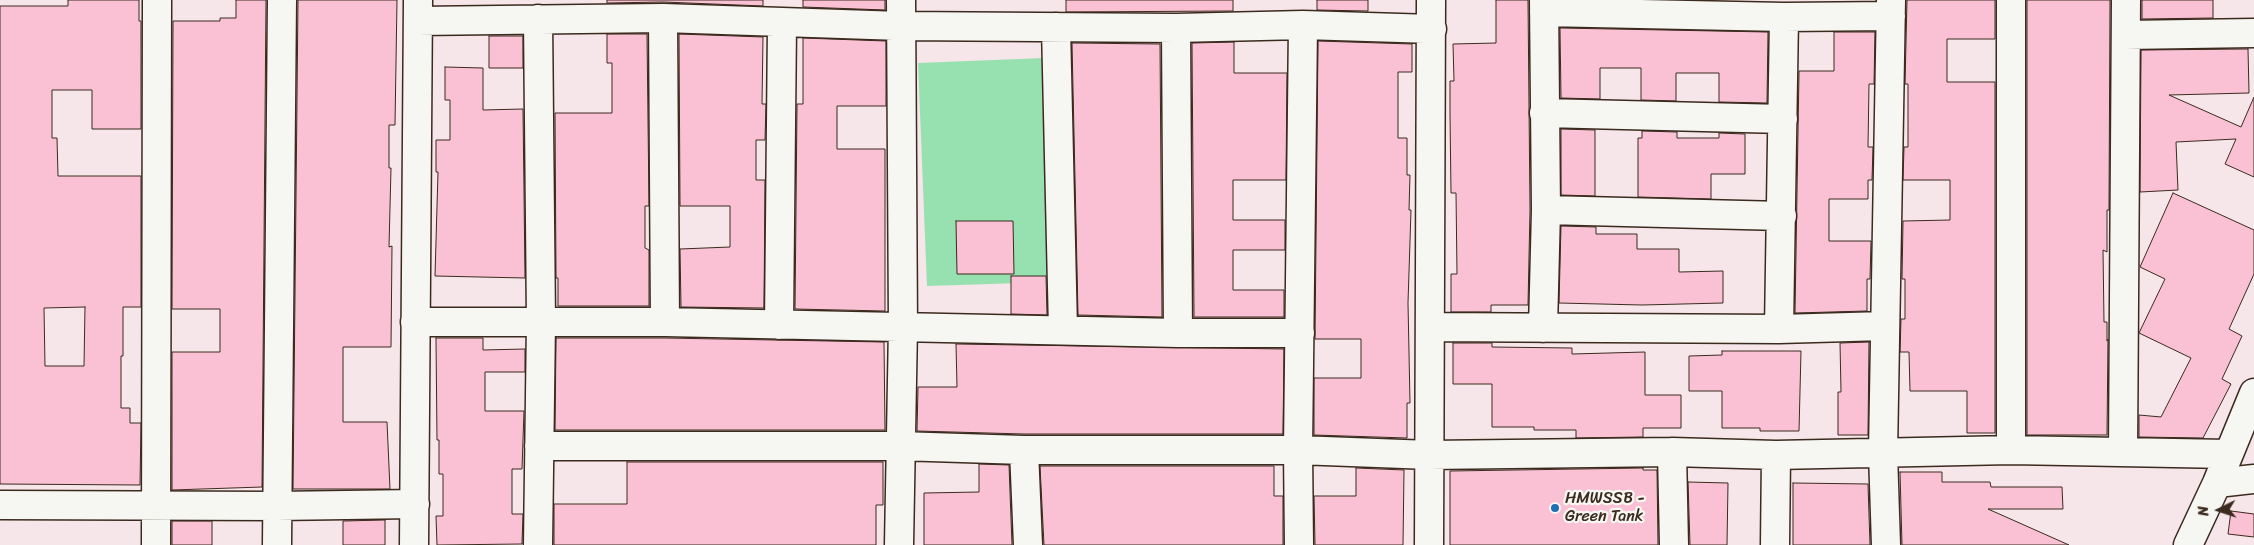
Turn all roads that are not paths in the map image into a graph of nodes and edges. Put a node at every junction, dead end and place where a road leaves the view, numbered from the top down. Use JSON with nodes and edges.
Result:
{"nodes":[{"id":1,"x":157,"y":0,"type":"edge"},
{"id":2,"x":282,"y":0,"type":"edge"},
{"id":3,"x":1431,"y":0,"type":"edge"},
{"id":4,"x":2011,"y":0,"type":"edge"},
{"id":5,"x":2126,"y":0,"type":"edge"},
{"id":6,"x":1544,"y":6,"type":"edge"},
{"id":7,"x":1891,"y":8,"type":"edge"},
{"id":8,"x":418,"y":11,"type":"edge"},
{"id":9,"x":901,"y":13,"type":"edge"},
{"id":10,"x":1784,"y":17,"type":"junction"},
{"id":11,"x":663,"y":18,"type":"junction"},
{"id":12,"x":538,"y":19,"type":"junction"},
{"id":13,"x":782,"y":24,"type":"junction"},
{"id":14,"x":1303,"y":26,"type":"junction"},
{"id":15,"x":1056,"y":27,"type":"junction"},
{"id":16,"x":1176,"y":28,"type":"junction"},
{"id":17,"x":1432,"y":29,"type":"junction"},
{"id":18,"x":2254,"y":33,"type":"edge"},
{"id":19,"x":2126,"y":35,"type":"junction"},
{"id":20,"x":1544,"y":113,"type":"junction"},
{"id":21,"x":1783,"y":119,"type":"junction"},
{"id":22,"x":1546,"y":210,"type":"junction"},
{"id":23,"x":1782,"y":216,"type":"junction"},
{"id":24,"x":541,"y":321,"type":"junction"},
{"id":25,"x":415,"y":322,"type":"junction"},
{"id":26,"x":665,"y":322,"type":"junction"},
{"id":27,"x":779,"y":325,"type":"junction"},
{"id":28,"x":903,"y":326,"type":"junction"},
{"id":29,"x":1885,"y":326,"type":"junction"},
{"id":30,"x":1430,"y":327,"type":"junction"},
{"id":31,"x":1543,"y":328,"type":"junction"},
{"id":32,"x":1779,"y":329,"type":"junction"},
{"id":33,"x":1063,"y":330,"type":"junction"},
{"id":34,"x":1178,"y":333,"type":"junction"},
{"id":35,"x":1300,"y":333,"type":"junction"},
{"id":36,"x":2254,"y":393,"type":"edge"},
{"id":37,"x":538,"y":446,"type":"junction"},
{"id":38,"x":900,"y":446,"type":"junction"},
{"id":39,"x":1024,"y":450,"type":"junction"},
{"id":40,"x":1298,"y":450,"type":"junction"},
{"id":41,"x":2011,"y":450,"type":"junction"},
{"id":42,"x":2123,"y":451,"type":"junction"},
{"id":43,"x":1672,"y":452,"type":"junction"},
{"id":44,"x":1883,"y":453,"type":"junction"},
{"id":45,"x":1430,"y":454,"type":"junction"},
{"id":46,"x":2228,"y":454,"type":"junction"},
{"id":47,"x":1776,"y":455,"type":"junction"},
{"id":48,"x":2254,"y":479,"type":"edge"},
{"id":49,"x":2217,"y":483,"type":"junction"},
{"id":50,"x":415,"y":504,"type":"junction"},
{"id":51,"x":0,"y":505,"type":"edge"},
{"id":52,"x":156,"y":506,"type":"junction"},
{"id":53,"x":277,"y":506,"type":"junction"},
{"id":54,"x":156,"y":545,"type":"edge"},
{"id":55,"x":277,"y":545,"type":"edge"},
{"id":56,"x":414,"y":545,"type":"edge"},
{"id":57,"x":538,"y":545,"type":"edge"},
{"id":58,"x":899,"y":545,"type":"edge"},
{"id":59,"x":1028,"y":545,"type":"edge"},
{"id":60,"x":1299,"y":545,"type":"edge"},
{"id":61,"x":1429,"y":545,"type":"edge"},
{"id":62,"x":1674,"y":545,"type":"edge"},
{"id":63,"x":1775,"y":545,"type":"edge"},
{"id":64,"x":1886,"y":545,"type":"edge"},
{"id":65,"x":2188,"y":545,"type":"edge"}],
"edges":[{"from":1,"to":52,"type":"street"},
{"from":2,"to":53,"type":"street"},
{"from":3,"to":17,"type":"street"},
{"from":4,"to":41,"type":"street"},
{"from":5,"to":19,"type":"street"},
{"from":6,"to":10,"type":"street"},
{"from":6,"to":20,"type":"street"},
{"from":7,"to":10,"type":"street"},
{"from":7,"to":29,"type":"street"},
{"from":8,"to":12,"type":"street"},
{"from":8,"to":25,"type":"street"},
{"from":9,"to":13,"type":"street"},
{"from":9,"to":15,"type":"street"},
{"from":9,"to":28,"type":"street"},
{"from":10,"to":21,"type":"street"},
{"from":11,"to":12,"type":"street"},
{"from":11,"to":13,"type":"street"},
{"from":11,"to":26,"type":"street"},
{"from":12,"to":24,"type":"street"},
{"from":13,"to":27,"type":"street"},
{"from":14,"to":16,"type":"street"},
{"from":14,"to":17,"type":"street"},
{"from":14,"to":35,"type":"street"},
{"from":15,"to":16,"type":"street"},
{"from":15,"to":33,"type":"street"},
{"from":16,"to":34,"type":"street"},
{"from":17,"to":30,"type":"street"},
{"from":18,"to":19,"type":"street"},
{"from":19,"to":42,"type":"street"},
{"from":20,"to":21,"type":"street"},
{"from":20,"to":22,"type":"street"},
{"from":21,"to":23,"type":"street"},
{"from":22,"to":23,"type":"street"},
{"from":22,"to":31,"type":"street"},
{"from":23,"to":32,"type":"street"},
{"from":24,"to":25,"type":"street"},
{"from":24,"to":26,"type":"street"},
{"from":24,"to":37,"type":"street"},
{"from":25,"to":50,"type":"street"},
{"from":26,"to":27,"type":"street"},
{"from":27,"to":28,"type":"street"},
{"from":28,"to":33,"type":"street"},
{"from":28,"to":38,"type":"street"},
{"from":29,"to":32,"type":"street"},
{"from":29,"to":44,"type":"street"},
{"from":30,"to":31,"type":"street"},
{"from":30,"to":45,"type":"street"},
{"from":31,"to":32,"type":"street"},
{"from":33,"to":34,"type":"street"},
{"from":34,"to":35,"type":"street"},
{"from":35,"to":40,"type":"street"},
{"from":36,"to":46,"type":"street"},
{"from":37,"to":38,"type":"street"},
{"from":37,"to":57,"type":"street"},
{"from":38,"to":39,"type":"street"},
{"from":38,"to":58,"type":"street"},
{"from":39,"to":40,"type":"street"},
{"from":39,"to":59,"type":"street"},
{"from":40,"to":45,"type":"street"},
{"from":40,"to":60,"type":"street"},
{"from":41,"to":42,"type":"street"},
{"from":41,"to":44,"type":"street"},
{"from":42,"to":46,"type":"street"},
{"from":43,"to":45,"type":"street"},
{"from":43,"to":47,"type":"street"},
{"from":43,"to":62,"type":"street"},
{"from":44,"to":47,"type":"street"},
{"from":44,"to":64,"type":"street"},
{"from":45,"to":61,"type":"street"},
{"from":46,"to":49,"type":"street"},
{"from":47,"to":63,"type":"street"},
{"from":48,"to":49,"type":"street"},
{"from":49,"to":65,"type":"street"},
{"from":50,"to":53,"type":"street"},
{"from":50,"to":56,"type":"street"},
{"from":51,"to":52,"type":"street"},
{"from":52,"to":53,"type":"street"},
{"from":52,"to":54,"type":"street"},
{"from":53,"to":55,"type":"street"}]}
